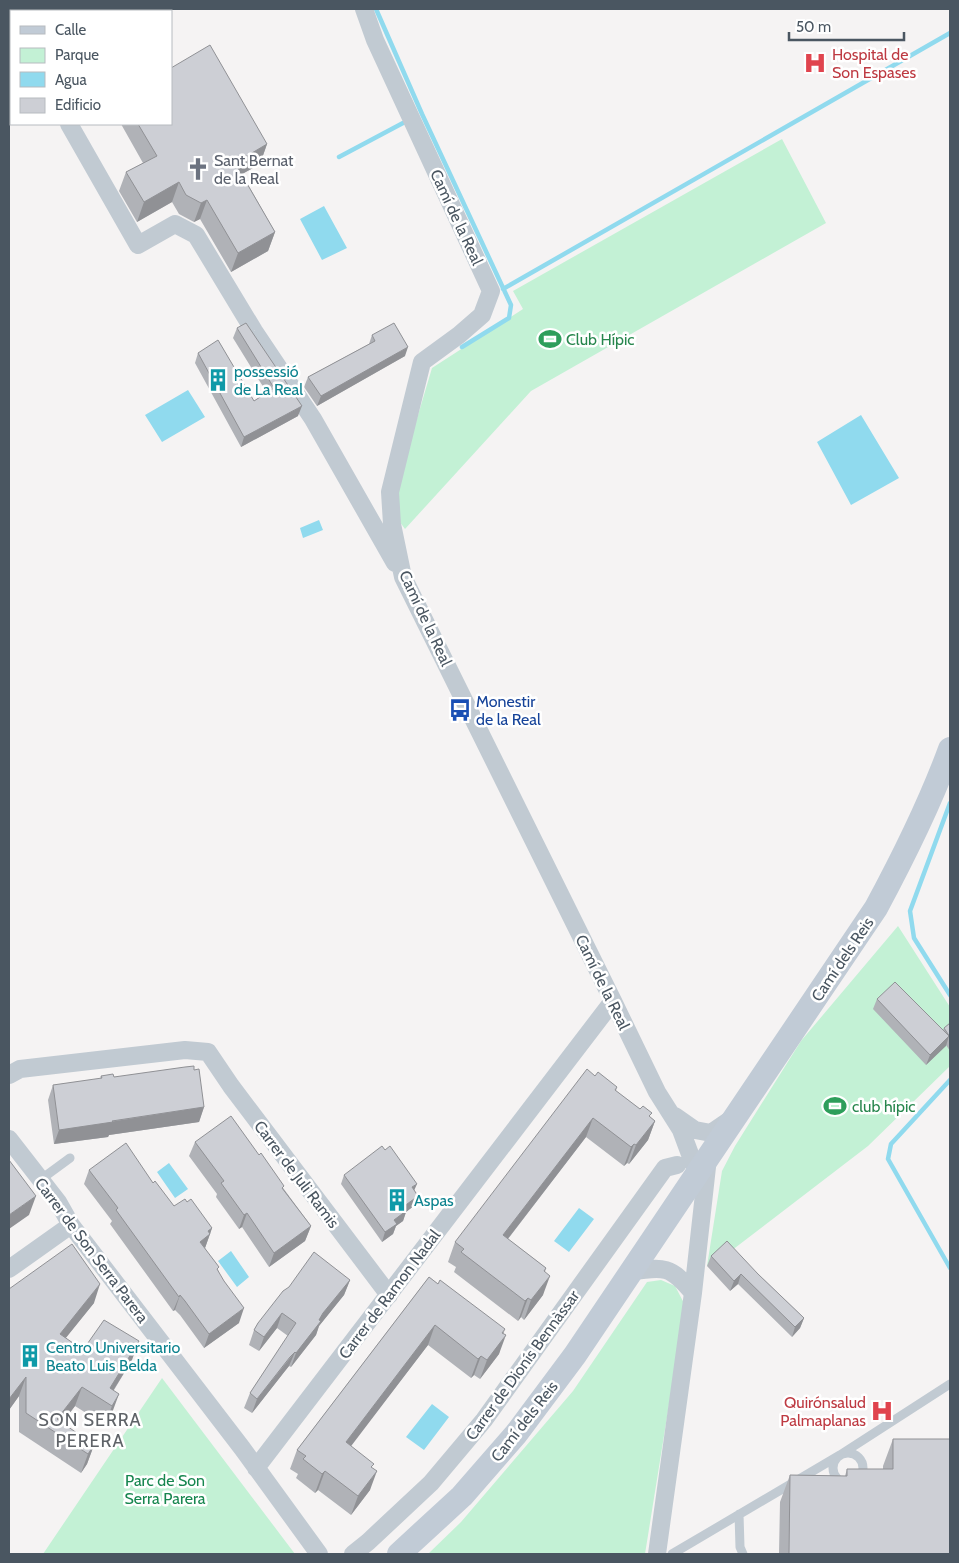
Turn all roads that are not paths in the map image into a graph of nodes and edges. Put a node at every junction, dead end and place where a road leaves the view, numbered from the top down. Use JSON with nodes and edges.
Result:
{"nodes":[{"id":1,"x":364,"y":9,"type":"edge"},
{"id":2,"x":70,"y":125,"type":"edge"},
{"id":3,"x":403,"y":577,"type":"junction"},
{"id":4,"x":950,"y":749,"type":"edge"},
{"id":5,"x":613,"y":1001,"type":"junction"},
{"id":6,"x":9,"y":1075,"type":"edge"},
{"id":7,"x":670,"y":1113,"type":"junction"},
{"id":8,"x":736,"y":1117,"type":"junction"},
{"id":9,"x":9,"y":1139,"type":"edge"},
{"id":10,"x":70,"y":1158,"type":"dead end"},
{"id":11,"x":694,"y":1164,"type":"junction"},
{"id":12,"x":40,"y":1180,"type":"junction"},
{"id":13,"x":71,"y":1225,"type":"junction"},
{"id":14,"x":9,"y":1269,"type":"edge"},
{"id":15,"x":630,"y":1272,"type":"junction"},
{"id":16,"x":694,"y":1294,"type":"junction"},
{"id":17,"x":389,"y":1295,"type":"junction"},
{"id":18,"x":950,"y":1384,"type":"edge"},
{"id":19,"x":840,"y":1455,"type":"junction"},
{"id":20,"x":256,"y":1468,"type":"junction"},
{"id":21,"x":798,"y":1480,"type":"junction"},
{"id":22,"x":814,"y":1480,"type":"edge"},
{"id":23,"x":739,"y":1514,"type":"junction"},
{"id":24,"x":741,"y":1551,"type":"edge"},
{"id":25,"x":319,"y":1554,"type":"edge"},
{"id":26,"x":353,"y":1554,"type":"edge"},
{"id":27,"x":399,"y":1554,"type":"edge"},
{"id":28,"x":657,"y":1554,"type":"edge"},
{"id":29,"x":672,"y":1554,"type":"edge"}],
"edges":[{"from":1,"to":3,"type":"street","name":"Camí de la Real"},
{"from":2,"to":3,"type":"street"},
{"from":3,"to":5,"type":"street","name":"Camí de la Real"},
{"from":4,"to":8,"type":"street","name":"Camí dels Reis"},
{"from":5,"to":7,"type":"street","name":"Camí de la Real"},
{"from":5,"to":17,"type":"street","name":"Carrer de Ramon Nadal"},
{"from":6,"to":17,"type":"street","name":"Carrer de Juli Ramis"},
{"from":7,"to":8,"type":"street"},
{"from":7,"to":11,"type":"street","name":"Camí de la Real"},
{"from":8,"to":11,"type":"street","name":"Camí dels Reis"},
{"from":9,"to":12,"type":"street","name":"Carrer de Son Serra Parera"},
{"from":10,"to":12,"type":"lane"},
{"from":11,"to":15,"type":"street","name":"Camí dels Reis"},
{"from":11,"to":16,"type":"street","name":"Camí dels Reis"},
{"from":11,"to":26,"type":"street","name":"Carrer de Dionís Bennàssar"},
{"from":12,"to":13,"type":"street","name":"Carrer de Son Serra Parera"},
{"from":13,"to":14,"type":"street"},
{"from":13,"to":20,"type":"street","name":"Carrer de Son Serra Parera"},
{"from":15,"to":16,"type":"street"},
{"from":15,"to":27,"type":"street","name":"Camí dels Reis"},
{"from":16,"to":28,"type":"street","name":"Camí dels Reis"},
{"from":17,"to":20,"type":"street","name":"Carrer de Ramon Nadal"},
{"from":18,"to":19,"type":"lane"},
{"from":19,"to":19,"type":"lane"},
{"from":19,"to":21,"type":"lane"},
{"from":20,"to":25,"type":"street","name":"Carrer de Son Serra Parera"},
{"from":21,"to":22,"type":"lane"},
{"from":21,"to":23,"type":"lane"},
{"from":23,"to":24,"type":"lane"},
{"from":23,"to":29,"type":"lane"}]}
